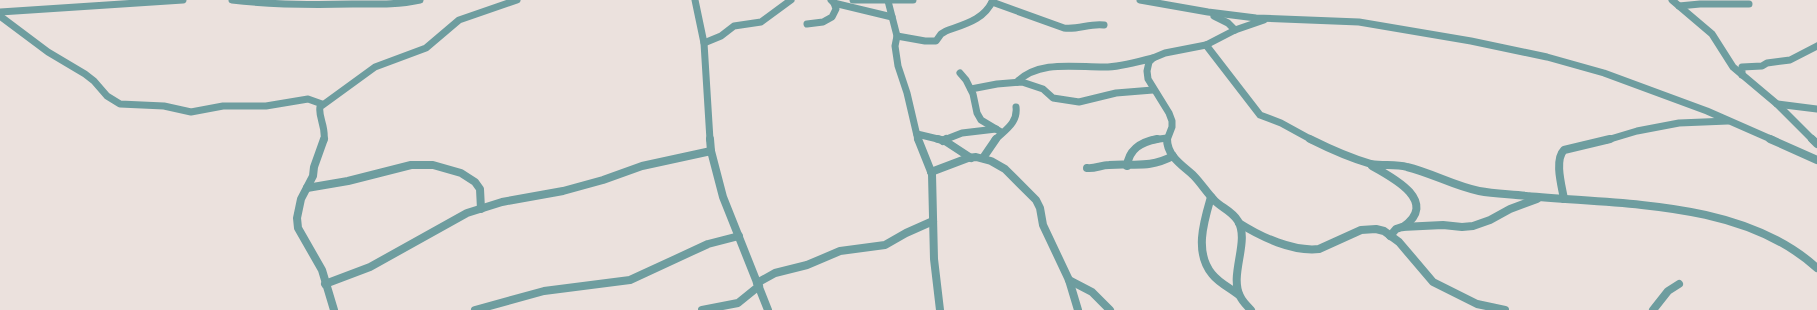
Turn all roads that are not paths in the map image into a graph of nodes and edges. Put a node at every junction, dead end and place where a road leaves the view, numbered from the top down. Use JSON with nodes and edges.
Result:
{"nodes":[{"id":1,"x":183,"y":0,"type":"edge"},
{"id":2,"x":232,"y":0,"type":"edge"},
{"id":3,"x":420,"y":0,"type":"edge"},
{"id":4,"x":518,"y":0,"type":"edge"},
{"id":5,"x":695,"y":0,"type":"edge"},
{"id":6,"x":791,"y":0,"type":"edge"},
{"id":7,"x":853,"y":0,"type":"edge"},
{"id":8,"x":913,"y":0,"type":"edge"},
{"id":9,"x":1140,"y":0,"type":"edge"},
{"id":10,"x":1672,"y":0,"type":"edge"},
{"id":11,"x":876,"y":1,"type":"edge"},
{"id":12,"x":888,"y":1,"type":"junction"},
{"id":13,"x":992,"y":1,"type":"edge"},
{"id":14,"x":398,"y":2,"type":"edge"},
{"id":15,"x":832,"y":2,"type":"edge"},
{"id":16,"x":1749,"y":4,"type":"dead end"},
{"id":17,"x":1679,"y":6,"type":"junction"},
{"id":18,"x":1204,"y":11,"type":"junction"},
{"id":19,"x":0,"y":12,"type":"edge"},
{"id":20,"x":0,"y":16,"type":"edge"},
{"id":21,"x":892,"y":17,"type":"junction"},
{"id":22,"x":1268,"y":19,"type":"junction"},
{"id":23,"x":807,"y":24,"type":"dead end"},
{"id":24,"x":1104,"y":25,"type":"dead end"},
{"id":25,"x":1235,"y":30,"type":"junction"},
{"id":26,"x":897,"y":36,"type":"junction"},
{"id":27,"x":704,"y":42,"type":"junction"},
{"id":28,"x":1206,"y":45,"type":"junction"},
{"id":29,"x":1817,"y":46,"type":"edge"},
{"id":30,"x":1153,"y":58,"type":"junction"},
{"id":31,"x":960,"y":73,"type":"dead end"},
{"id":32,"x":1742,"y":75,"type":"junction"},
{"id":33,"x":1017,"y":82,"type":"junction"},
{"id":34,"x":971,"y":90,"type":"junction"},
{"id":35,"x":1153,"y":90,"type":"junction"},
{"id":36,"x":322,"y":104,"type":"junction"},
{"id":37,"x":1777,"y":104,"type":"junction"},
{"id":38,"x":1016,"y":107,"type":"dead end"},
{"id":39,"x":1817,"y":109,"type":"edge"},
{"id":40,"x":1731,"y":121,"type":"junction"},
{"id":41,"x":998,"y":131,"type":"junction"},
{"id":42,"x":917,"y":134,"type":"junction"},
{"id":43,"x":1168,"y":138,"type":"junction"},
{"id":44,"x":944,"y":140,"type":"junction"},
{"id":45,"x":1817,"y":144,"type":"edge"},
{"id":46,"x":711,"y":151,"type":"junction"},
{"id":47,"x":1173,"y":156,"type":"junction"},
{"id":48,"x":972,"y":158,"type":"junction"},
{"id":49,"x":983,"y":158,"type":"junction"},
{"id":50,"x":1817,"y":160,"type":"edge"},
{"id":51,"x":1368,"y":164,"type":"junction"},
{"id":52,"x":1127,"y":166,"type":"junction"},
{"id":53,"x":1087,"y":168,"type":"dead end"},
{"id":54,"x":931,"y":172,"type":"junction"},
{"id":55,"x":307,"y":188,"type":"junction"},
{"id":56,"x":1211,"y":197,"type":"junction"},
{"id":57,"x":1542,"y":198,"type":"junction"},
{"id":58,"x":1564,"y":199,"type":"junction"},
{"id":59,"x":481,"y":208,"type":"junction"},
{"id":60,"x":933,"y":221,"type":"junction"},
{"id":61,"x":1239,"y":223,"type":"junction"},
{"id":62,"x":1402,"y":227,"type":"junction"},
{"id":63,"x":739,"y":236,"type":"junction"},
{"id":64,"x":1390,"y":236,"type":"junction"},
{"id":65,"x":1817,"y":268,"type":"edge"},
{"id":66,"x":1069,"y":280,"type":"junction"},
{"id":67,"x":326,"y":284,"type":"junction"},
{"id":68,"x":1679,"y":284,"type":"dead end"},
{"id":69,"x":758,"y":285,"type":"junction"},
{"id":70,"x":1240,"y":295,"type":"junction"},
{"id":71,"x":334,"y":310,"type":"edge"},
{"id":72,"x":475,"y":310,"type":"edge"},
{"id":73,"x":702,"y":310,"type":"edge"},
{"id":74,"x":768,"y":310,"type":"edge"},
{"id":75,"x":940,"y":310,"type":"edge"},
{"id":76,"x":1078,"y":310,"type":"edge"},
{"id":77,"x":1110,"y":310,"type":"edge"},
{"id":78,"x":1251,"y":310,"type":"edge"},
{"id":79,"x":1505,"y":310,"type":"edge"},
{"id":80,"x":1653,"y":310,"type":"edge"}],
"edges":[{"from":1,"to":19,"type":"street"},
{"from":2,"to":14,"type":"street"},
{"from":3,"to":14,"type":"street"},
{"from":4,"to":36,"type":"street"},
{"from":5,"to":27,"type":"street"},
{"from":6,"to":27,"type":"street"},
{"from":7,"to":11,"type":"street"},
{"from":8,"to":12,"type":"street"},
{"from":9,"to":18,"type":"street"},
{"from":10,"to":17,"type":"street"},
{"from":11,"to":12,"type":"street"},
{"from":12,"to":21,"type":"street"},
{"from":13,"to":24,"type":"street"},
{"from":13,"to":26,"type":"street"},
{"from":15,"to":21,"type":"street"},
{"from":15,"to":23,"type":"street"},
{"from":16,"to":17,"type":"street"},
{"from":17,"to":32,"type":"street"},
{"from":18,"to":22,"type":"street"},
{"from":18,"to":25,"type":"street"},
{"from":20,"to":36,"type":"street"},
{"from":21,"to":26,"type":"street"},
{"from":22,"to":25,"type":"street"},
{"from":22,"to":40,"type":"street"},
{"from":25,"to":28,"type":"street"},
{"from":26,"to":42,"type":"street"},
{"from":27,"to":46,"type":"street"},
{"from":28,"to":30,"type":"street"},
{"from":28,"to":51,"type":"street"},
{"from":29,"to":32,"type":"street"},
{"from":30,"to":33,"type":"street"},
{"from":30,"to":35,"type":"street"},
{"from":31,"to":34,"type":"street"},
{"from":32,"to":37,"type":"street"},
{"from":33,"to":34,"type":"street"},
{"from":33,"to":35,"type":"street"},
{"from":34,"to":41,"type":"street"},
{"from":35,"to":43,"type":"street"},
{"from":36,"to":55,"type":"street"},
{"from":37,"to":39,"type":"street"},
{"from":37,"to":45,"type":"street"},
{"from":38,"to":41,"type":"street"},
{"from":40,"to":50,"type":"street"},
{"from":40,"to":58,"type":"street"},
{"from":41,"to":44,"type":"street"},
{"from":41,"to":49,"type":"street"},
{"from":42,"to":44,"type":"street"},
{"from":42,"to":54,"type":"street"},
{"from":43,"to":47,"type":"street"},
{"from":43,"to":52,"type":"street"},
{"from":44,"to":48,"type":"street"},
{"from":46,"to":59,"type":"street"},
{"from":46,"to":63,"type":"street"},
{"from":47,"to":52,"type":"street"},
{"from":47,"to":56,"type":"street"},
{"from":48,"to":49,"type":"street"},
{"from":48,"to":54,"type":"street"},
{"from":49,"to":66,"type":"street"},
{"from":51,"to":57,"type":"street"},
{"from":51,"to":62,"type":"street"},
{"from":52,"to":53,"type":"street"},
{"from":54,"to":60,"type":"street"},
{"from":55,"to":59,"type":"street"},
{"from":55,"to":67,"type":"street"},
{"from":56,"to":61,"type":"street"},
{"from":56,"to":70,"type":"street"},
{"from":57,"to":58,"type":"street"},
{"from":57,"to":62,"type":"street"},
{"from":58,"to":65,"type":"street"},
{"from":59,"to":67,"type":"street"},
{"from":60,"to":69,"type":"street"},
{"from":60,"to":75,"type":"street"},
{"from":61,"to":64,"type":"street"},
{"from":61,"to":70,"type":"street"},
{"from":62,"to":64,"type":"street"},
{"from":63,"to":69,"type":"street"},
{"from":63,"to":72,"type":"street"},
{"from":64,"to":79,"type":"street"},
{"from":66,"to":76,"type":"street"},
{"from":66,"to":77,"type":"street"},
{"from":67,"to":71,"type":"street"},
{"from":68,"to":80,"type":"street"},
{"from":69,"to":73,"type":"street"},
{"from":69,"to":74,"type":"street"},
{"from":70,"to":78,"type":"street"}]}
